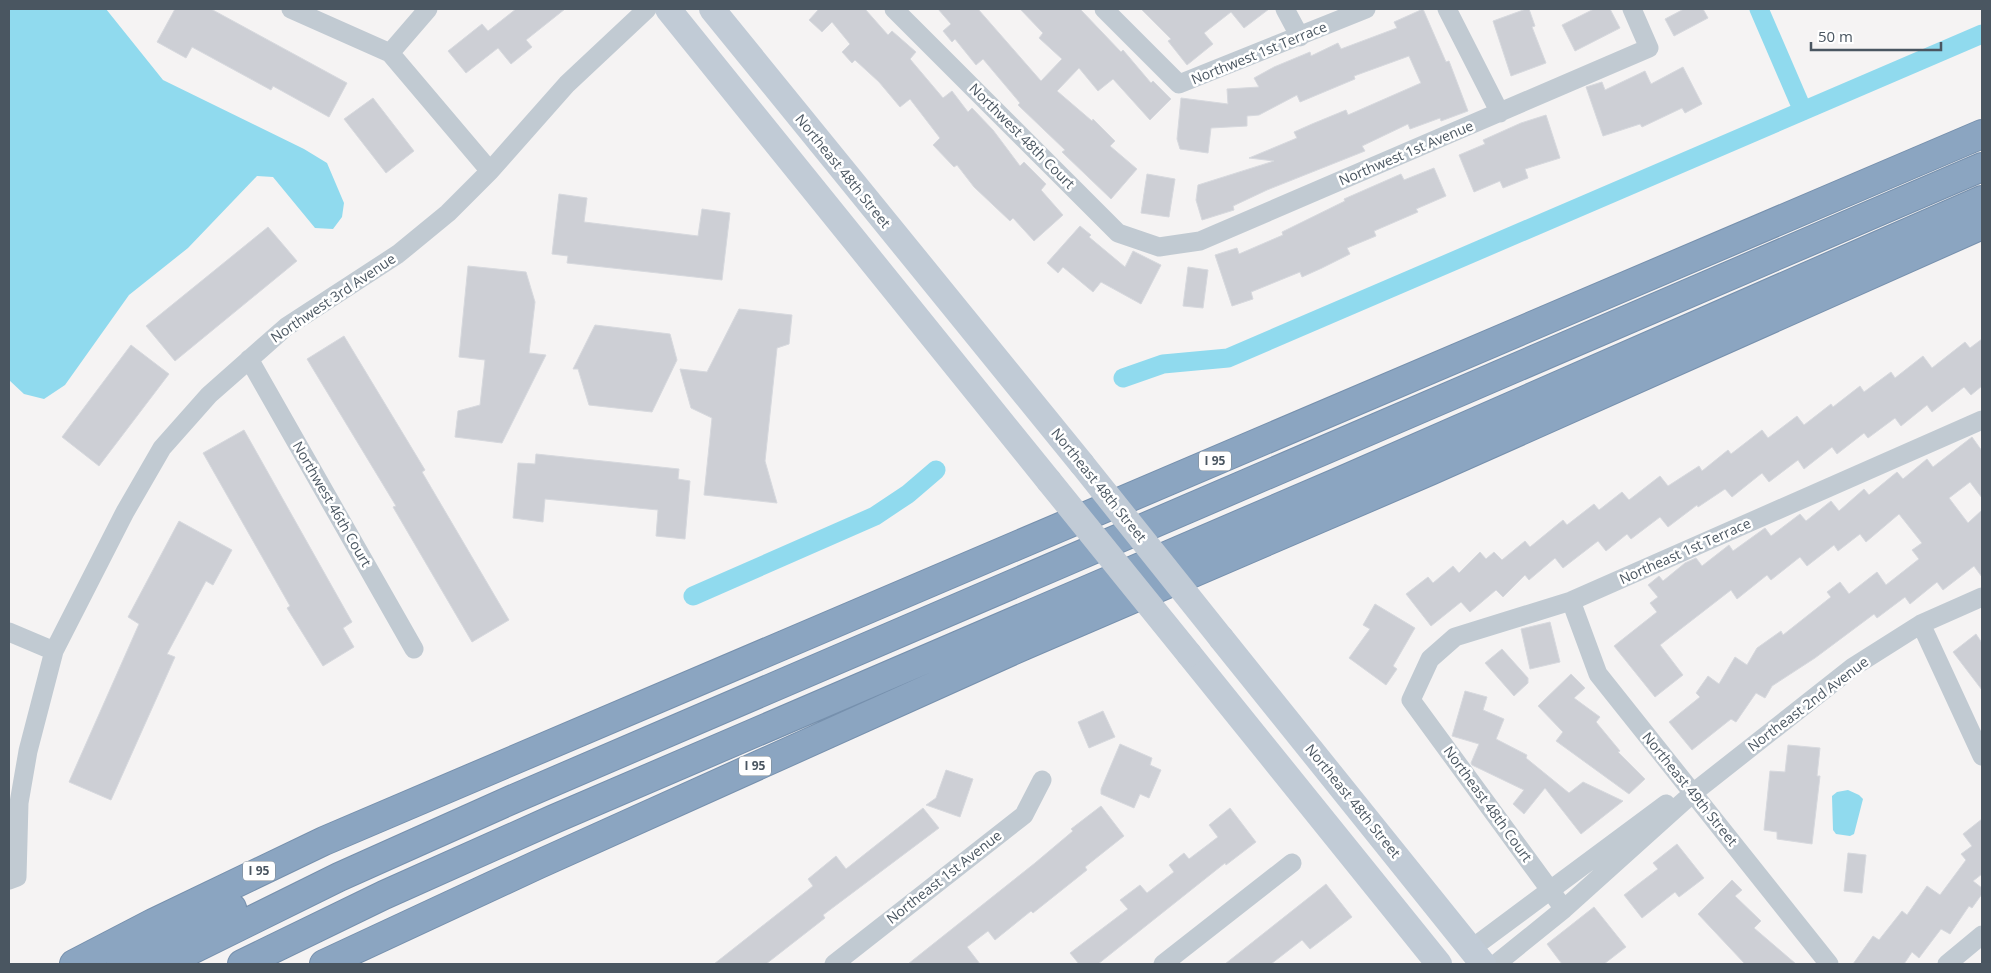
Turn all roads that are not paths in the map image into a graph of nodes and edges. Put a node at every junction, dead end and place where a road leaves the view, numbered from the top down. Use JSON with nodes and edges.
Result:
{"nodes":[{"id":1,"x":291,"y":9,"type":"edge"},
{"id":2,"x":428,"y":9,"type":"edge"},
{"id":3,"x":647,"y":9,"type":"edge"},
{"id":4,"x":668,"y":9,"type":"edge"},
{"id":5,"x":712,"y":9,"type":"edge"},
{"id":6,"x":1104,"y":9,"type":"edge"},
{"id":7,"x":1285,"y":9,"type":"edge"},
{"id":8,"x":1366,"y":9,"type":"edge"},
{"id":9,"x":1447,"y":9,"type":"edge"},
{"id":10,"x":1632,"y":9,"type":"edge"},
{"id":11,"x":901,"y":11,"type":"edge"},
{"id":12,"x":1300,"y":37,"type":"junction"},
{"id":13,"x":390,"y":53,"type":"junction"},
{"id":14,"x":1500,"y":113,"type":"junction"},
{"id":15,"x":1982,"y":134,"type":"edge"},
{"id":16,"x":1982,"y":167,"type":"edge"},
{"id":17,"x":490,"y":171,"type":"junction"},
{"id":18,"x":1982,"y":200,"type":"edge"},
{"id":19,"x":1982,"y":225,"type":"edge"},
{"id":20,"x":1159,"y":248,"type":"joint"},
{"id":21,"x":249,"y":358,"type":"junction"},
{"id":22,"x":1982,"y":420,"type":"edge"},
{"id":23,"x":1982,"y":597,"type":"edge"},
{"id":24,"x":1571,"y":601,"type":"junction"},
{"id":25,"x":1921,"y":624,"type":"junction"},
{"id":26,"x":9,"y":632,"type":"edge"},
{"id":27,"x":414,"y":649,"type":"dead end"},
{"id":28,"x":54,"y":651,"type":"junction"},
{"id":29,"x":1411,"y":700,"type":"joint"},
{"id":30,"x":1982,"y":756,"type":"edge"},
{"id":31,"x":1042,"y":780,"type":"dead end"},
{"id":32,"x":448,"y":788,"type":"junction"},
{"id":33,"x":1693,"y":793,"type":"junction"},
{"id":34,"x":1292,"y":863,"type":"dead end"},
{"id":35,"x":13,"y":879,"type":"edge"},
{"id":36,"x":1551,"y":891,"type":"junction"},
{"id":37,"x":1564,"y":909,"type":"junction"},
{"id":38,"x":1982,"y":935,"type":"edge"},
{"id":39,"x":1477,"y":957,"type":"edge"},
{"id":40,"x":74,"y":964,"type":"edge"},
{"id":41,"x":121,"y":964,"type":"edge"},
{"id":42,"x":163,"y":964,"type":"edge"},
{"id":43,"x":242,"y":964,"type":"edge"},
{"id":44,"x":324,"y":964,"type":"edge"},
{"id":45,"x":834,"y":964,"type":"edge"},
{"id":46,"x":1162,"y":964,"type":"edge"},
{"id":47,"x":1439,"y":964,"type":"edge"},
{"id":48,"x":1496,"y":964,"type":"edge"},
{"id":49,"x":1830,"y":964,"type":"edge"},
{"id":50,"x":1947,"y":964,"type":"edge"}],
"edges":[{"from":1,"to":13,"type":"street"},
{"from":2,"to":13,"type":"street"},
{"from":3,"to":17,"type":"street","name":"Northwest 3rd Avenue"},
{"from":4,"to":47,"type":"main road","bridge":true},
{"from":5,"to":39,"type":"main road","name":"Northeast 48th Street","bridge":true},
{"from":6,"to":12,"type":"street","name":"Northwest 1st Terrace"},
{"from":7,"to":12,"type":"street"},
{"from":8,"to":12,"type":"street","name":"Northwest 1st Terrace"},
{"from":9,"to":14,"type":"street"},
{"from":10,"to":14,"type":"street","name":"Northwest 1st Avenue"},
{"from":11,"to":20,"type":"street","name":"Northwest 48th Court"},
{"from":13,"to":17,"type":"street"},
{"from":14,"to":20,"type":"street","name":"Northwest 1st Avenue"},
{"from":15,"to":32,"type":"highway","number":"I 95"},
{"from":16,"to":42,"type":"highway"},
{"from":17,"to":21,"type":"street","name":"Northwest 3rd Avenue"},
{"from":18,"to":43,"type":"highway"},
{"from":19,"to":44,"type":"highway","number":"I 95"},
{"from":21,"to":27,"type":"street","name":"Northwest 46th Court"},
{"from":21,"to":28,"type":"street","name":"Northwest 3rd Avenue"},
{"from":22,"to":24,"type":"street","name":"Northeast 1st Terrace"},
{"from":23,"to":25,"type":"street","name":"Northeast 2nd Avenue"},
{"from":24,"to":29,"type":"street","name":"Northeast 1st Terrace"},
{"from":24,"to":33,"type":"street","name":"Northeast 49th Street"},
{"from":25,"to":30,"type":"street"},
{"from":25,"to":33,"type":"street","name":"Northeast 2nd Avenue"},
{"from":26,"to":28,"type":"street"},
{"from":28,"to":35,"type":"street","name":"Northwest 3rd Avenue"},
{"from":29,"to":36,"type":"street","name":"Northeast 48th Court"},
{"from":31,"to":45,"type":"street","name":"Northeast 1st Avenue"},
{"from":32,"to":40,"type":"highway","number":"I 95"},
{"from":32,"to":41,"type":"highway"},
{"from":33,"to":36,"type":"street","name":"Northeast 2nd Avenue"},
{"from":33,"to":37,"type":"street","name":"Northeast 2nd Avenue"},
{"from":33,"to":49,"type":"street","name":"Northeast 49th Street"},
{"from":34,"to":46,"type":"street"},
{"from":36,"to":37,"type":"street","name":"Northeast 48th Court"},
{"from":36,"to":39,"type":"street","name":"Northeast 2nd Avenue"},
{"from":37,"to":48,"type":"street","name":"Northeast 2nd Avenue"},
{"from":38,"to":50,"type":"street"}]}
